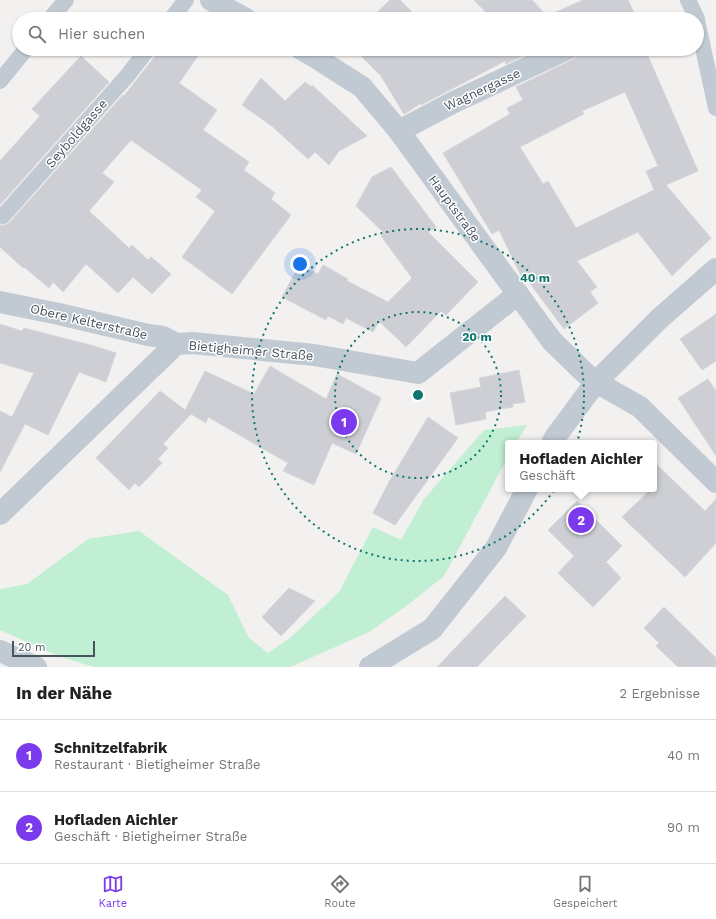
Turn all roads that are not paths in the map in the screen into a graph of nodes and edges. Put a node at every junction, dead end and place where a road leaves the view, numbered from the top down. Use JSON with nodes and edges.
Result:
{"nodes":[{"id":1,"x":66,"y":0,"type":"edge"},
{"id":2,"x":186,"y":0,"type":"edge"},
{"id":3,"x":211,"y":0,"type":"edge"},
{"id":4,"x":688,"y":0,"type":"edge"},
{"id":5,"x":56,"y":12,"type":"edge"},
{"id":6,"x":177,"y":12,"type":"edge"},
{"id":7,"x":233,"y":12,"type":"edge"},
{"id":8,"x":694,"y":12,"type":"edge"},
{"id":9,"x":704,"y":52,"type":"edge"},
{"id":10,"x":20,"y":56,"type":"edge"},
{"id":11,"x":143,"y":56,"type":"edge"},
{"id":12,"x":313,"y":56,"type":"edge"},
{"id":13,"x":552,"y":56,"type":"edge"},
{"id":14,"x":0,"y":81,"type":"edge"},
{"id":15,"x":716,"y":108,"type":"edge"},
{"id":16,"x":399,"y":131,"type":"junction"},
{"id":17,"x":3,"y":216,"type":"dead end"},
{"id":18,"x":716,"y":269,"type":"edge"},
{"id":19,"x":518,"y":294,"type":"junction"},
{"id":20,"x":0,"y":302,"type":"edge"},
{"id":21,"x":176,"y":344,"type":"junction"},
{"id":22,"x":596,"y":382,"type":"junction"},
{"id":23,"x":554,"y":440,"type":"edge"},
{"id":24,"x":716,"y":482,"type":"edge"},
{"id":25,"x":525,"y":492,"type":"edge"},
{"id":26,"x":0,"y":514,"type":"edge"},
{"id":27,"x":0,"y":651,"type":"edge"},
{"id":28,"x":36,"y":667,"type":"edge"},
{"id":29,"x":370,"y":667,"type":"edge"}],
"edges":[{"from":1,"to":5,"type":"lane"},
{"from":2,"to":6,"type":"lane"},
{"from":3,"to":7,"type":"street"},
{"from":4,"to":8,"type":"lane"},
{"from":9,"to":15,"type":"lane"},
{"from":10,"to":14,"type":"lane"},
{"from":11,"to":17,"type":"lane","name":"Seyboldgasse"},
{"from":12,"to":16,"type":"street","name":"Hauptstraße"},
{"from":13,"to":16,"type":"street","name":"Wagnergasse"},
{"from":16,"to":19,"type":"street","name":"Hauptstraße"},
{"from":18,"to":22,"type":"street"},
{"from":19,"to":21,"type":"street","name":"Bietigheimer Straße"},
{"from":19,"to":22,"type":"street","name":"Hauptstraße"},
{"from":20,"to":21,"type":"street","name":"Obere Kelterstraße"},
{"from":21,"to":26,"type":"street","name":"Bietigheimer Straße"},
{"from":22,"to":23,"type":"street"},
{"from":22,"to":24,"type":"street","name":"Hauptstraße"},
{"from":25,"to":29,"type":"street"},
{"from":27,"to":28,"type":"street"}]}
